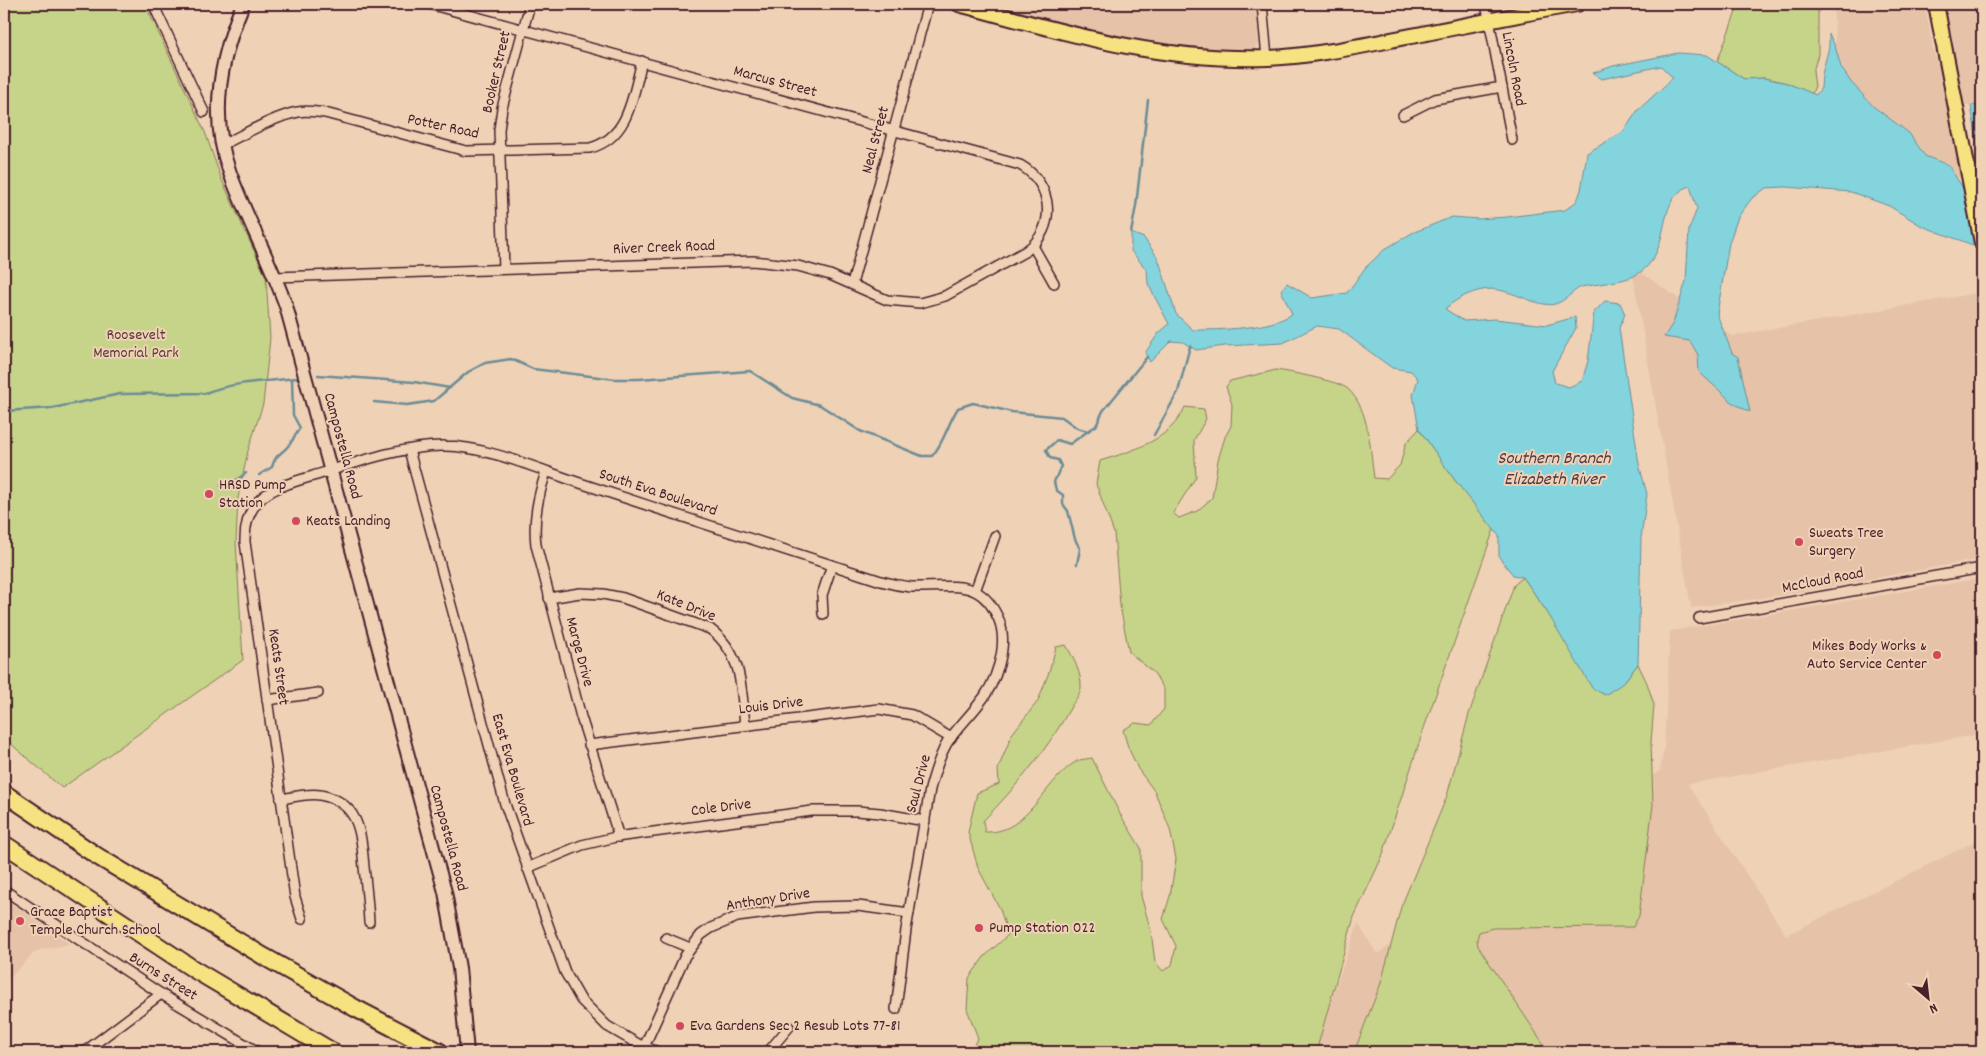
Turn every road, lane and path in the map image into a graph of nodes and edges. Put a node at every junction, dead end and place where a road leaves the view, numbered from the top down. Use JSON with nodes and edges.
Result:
{"nodes":[{"id":1,"x":153,"y":4,"type":"edge"},
{"id":2,"x":243,"y":4,"type":"edge"},
{"id":3,"x":429,"y":4,"type":"edge"},
{"id":4,"x":530,"y":4,"type":"edge"},
{"id":5,"x":928,"y":4,"type":"edge"},
{"id":6,"x":959,"y":4,"type":"edge"},
{"id":7,"x":1262,"y":4,"type":"edge"},
{"id":8,"x":1486,"y":4,"type":"edge"},
{"id":9,"x":1577,"y":4,"type":"edge"},
{"id":10,"x":1936,"y":4,"type":"edge"},
{"id":11,"x":1489,"y":20,"type":"junction"},
{"id":12,"x":523,"y":29,"type":"junction"},
{"id":13,"x":1267,"y":58,"type":"junction"},
{"id":14,"x":642,"y":61,"type":"junction"},
{"id":15,"x":1502,"y":87,"type":"junction"},
{"id":16,"x":204,"y":112,"type":"dead end"},
{"id":17,"x":1402,"y":115,"type":"dead end"},
{"id":18,"x":894,"y":130,"type":"junction"},
{"id":19,"x":1512,"y":140,"type":"dead end"},
{"id":20,"x":222,"y":145,"type":"junction"},
{"id":21,"x":500,"y":151,"type":"junction"},
{"id":22,"x":1981,"y":238,"type":"edge"},
{"id":23,"x":1032,"y":246,"type":"junction"},
{"id":24,"x":504,"y":268,"type":"junction"},
{"id":25,"x":275,"y":276,"type":"junction"},
{"id":26,"x":1054,"y":283,"type":"dead end"},
{"id":27,"x":852,"y":284,"type":"junction"},
{"id":28,"x":409,"y":450,"type":"junction"},
{"id":29,"x":332,"y":470,"type":"junction"},
{"id":30,"x":546,"y":472,"type":"junction"},
{"id":31,"x":995,"y":536,"type":"dead end"},
{"id":32,"x":832,"y":565,"type":"junction"},
{"id":33,"x":1982,"y":568,"type":"edge"},
{"id":34,"x":975,"y":591,"type":"junction"},
{"id":35,"x":549,"y":598,"type":"junction"},
{"id":36,"x":824,"y":614,"type":"dead end"},
{"id":37,"x":1699,"y":618,"type":"dead end"},
{"id":38,"x":318,"y":693,"type":"dead end"},
{"id":39,"x":267,"y":700,"type":"junction"},
{"id":40,"x":745,"y":725,"type":"junction"},
{"id":41,"x":951,"y":738,"type":"junction"},
{"id":42,"x":589,"y":745,"type":"junction"},
{"id":43,"x":4,"y":781,"type":"edge"},
{"id":44,"x":4,"y":794,"type":"edge"},
{"id":45,"x":281,"y":799,"type":"junction"},
{"id":46,"x":925,"y":821,"type":"junction"},
{"id":47,"x":618,"y":837,"type":"junction"},
{"id":48,"x":4,"y":844,"type":"edge"},
{"id":49,"x":4,"y":850,"type":"edge"},
{"id":50,"x":527,"y":868,"type":"junction"},
{"id":51,"x":4,"y":890,"type":"edge"},
{"id":52,"x":157,"y":891,"type":"junction"},
{"id":53,"x":78,"y":894,"type":"junction"},
{"id":54,"x":909,"y":913,"type":"junction"},
{"id":55,"x":302,"y":920,"type":"dead end"},
{"id":56,"x":369,"y":922,"type":"dead end"},
{"id":57,"x":666,"y":938,"type":"dead end"},
{"id":58,"x":690,"y":948,"type":"junction"},
{"id":59,"x":161,"y":994,"type":"junction"},
{"id":60,"x":896,"y":1010,"type":"dead end"},
{"id":61,"x":789,"y":1027,"type":"dead end"},
{"id":62,"x":644,"y":1047,"type":"junction"},
{"id":63,"x":467,"y":1051,"type":"edge"},
{"id":64,"x":84,"y":1052,"type":"edge"},
{"id":65,"x":258,"y":1052,"type":"edge"},
{"id":66,"x":333,"y":1052,"type":"edge"},
{"id":67,"x":440,"y":1052,"type":"edge"},
{"id":68,"x":658,"y":1052,"type":"edge"},
{"id":69,"x":768,"y":1052,"type":"edge"}],
"edges":[{"from":1,"to":16,"type":"street"},
{"from":2,"to":20,"type":"main road","name":"Campostella Road"},
{"from":3,"to":12,"type":"street","name":"Marcus Street"},
{"from":4,"to":12,"type":"street","name":"Booker Street"},
{"from":5,"to":18,"type":"street","name":"Neal Street"},
{"from":6,"to":13,"type":"main road"},
{"from":7,"to":13,"type":"street"},
{"from":8,"to":11,"type":"street","name":"Lincoln Road"},
{"from":9,"to":11,"type":"main road"},
{"from":10,"to":22,"type":"main road"},
{"from":11,"to":13,"type":"main road"},
{"from":11,"to":15,"type":"street","name":"Lincoln Road"},
{"from":12,"to":14,"type":"street","name":"Marcus Street"},
{"from":12,"to":21,"type":"street","name":"Booker Street"},
{"from":14,"to":18,"type":"street","name":"Marcus Street"},
{"from":14,"to":21,"type":"street","name":"Potter Road"},
{"from":15,"to":17,"type":"street"},
{"from":15,"to":19,"type":"street","name":"Lincoln Road"},
{"from":18,"to":23,"type":"street","name":"Marcus Street"},
{"from":18,"to":27,"type":"street","name":"Neal Street"},
{"from":20,"to":21,"type":"street","name":"Potter Road"},
{"from":20,"to":25,"type":"main road","name":"Campostella Road"},
{"from":21,"to":24,"type":"street","name":"Booker Street"},
{"from":23,"to":26,"type":"street"},
{"from":23,"to":27,"type":"street","name":"River Creek Road"},
{"from":24,"to":25,"type":"street","name":"River Creek Road"},
{"from":24,"to":27,"type":"street","name":"River Creek Road"},
{"from":25,"to":29,"type":"main road","name":"Campostella Road"},
{"from":28,"to":29,"type":"street","name":"South Eva Boulevard"},
{"from":28,"to":30,"type":"street","name":"South Eva Boulevard"},
{"from":28,"to":50,"type":"street","name":"East Eva Boulevard"},
{"from":29,"to":39,"type":"street","name":"Keats Street"},
{"from":29,"to":63,"type":"main road","name":"Campostella Road"},
{"from":30,"to":32,"type":"street","name":"South Eva Boulevard"},
{"from":30,"to":35,"type":"street","name":"Marge Drive"},
{"from":31,"to":34,"type":"street"},
{"from":32,"to":34,"type":"street","name":"South Eva Boulevard"},
{"from":32,"to":36,"type":"street"},
{"from":33,"to":37,"type":"street","name":"McCloud Road"},
{"from":34,"to":41,"type":"street","name":"Saul Drive"},
{"from":35,"to":40,"type":"street","name":"Kate Drive"},
{"from":35,"to":42,"type":"street","name":"Marge Drive"},
{"from":38,"to":39,"type":"street"},
{"from":39,"to":45,"type":"street","name":"Keats Street"},
{"from":40,"to":41,"type":"street","name":"Louis Drive"},
{"from":40,"to":42,"type":"street","name":"Louis Drive"},
{"from":41,"to":46,"type":"street","name":"Saul Drive"},
{"from":42,"to":47,"type":"street","name":"Marge Drive"},
{"from":43,"to":52,"type":"highway"},
{"from":44,"to":52,"type":"highway"},
{"from":45,"to":55,"type":"street","name":"Keats Street"},
{"from":45,"to":56,"type":"street"},
{"from":46,"to":47,"type":"street","name":"Cole Drive"},
{"from":46,"to":54,"type":"street","name":"Saul Drive"},
{"from":47,"to":50,"type":"street","name":"Cole Drive"},
{"from":48,"to":53,"type":"highway"},
{"from":49,"to":53,"type":"highway"},
{"from":50,"to":62,"type":"street","name":"East Eva Boulevard"},
{"from":51,"to":59,"type":"street","name":"Burns Street"},
{"from":52,"to":67,"type":"highway"},
{"from":53,"to":66,"type":"highway"},
{"from":54,"to":58,"type":"street","name":"Anthony Drive"},
{"from":54,"to":60,"type":"street","name":"Saul Drive"},
{"from":57,"to":58,"type":"street"},
{"from":58,"to":62,"type":"street","name":"Anthony Drive"},
{"from":59,"to":64,"type":"street"},
{"from":59,"to":65,"type":"street","name":"Burns Street"},
{"from":61,"to":69,"type":"street"},
{"from":62,"to":68,"type":"street","name":"East Eva Boulevard"}]}
